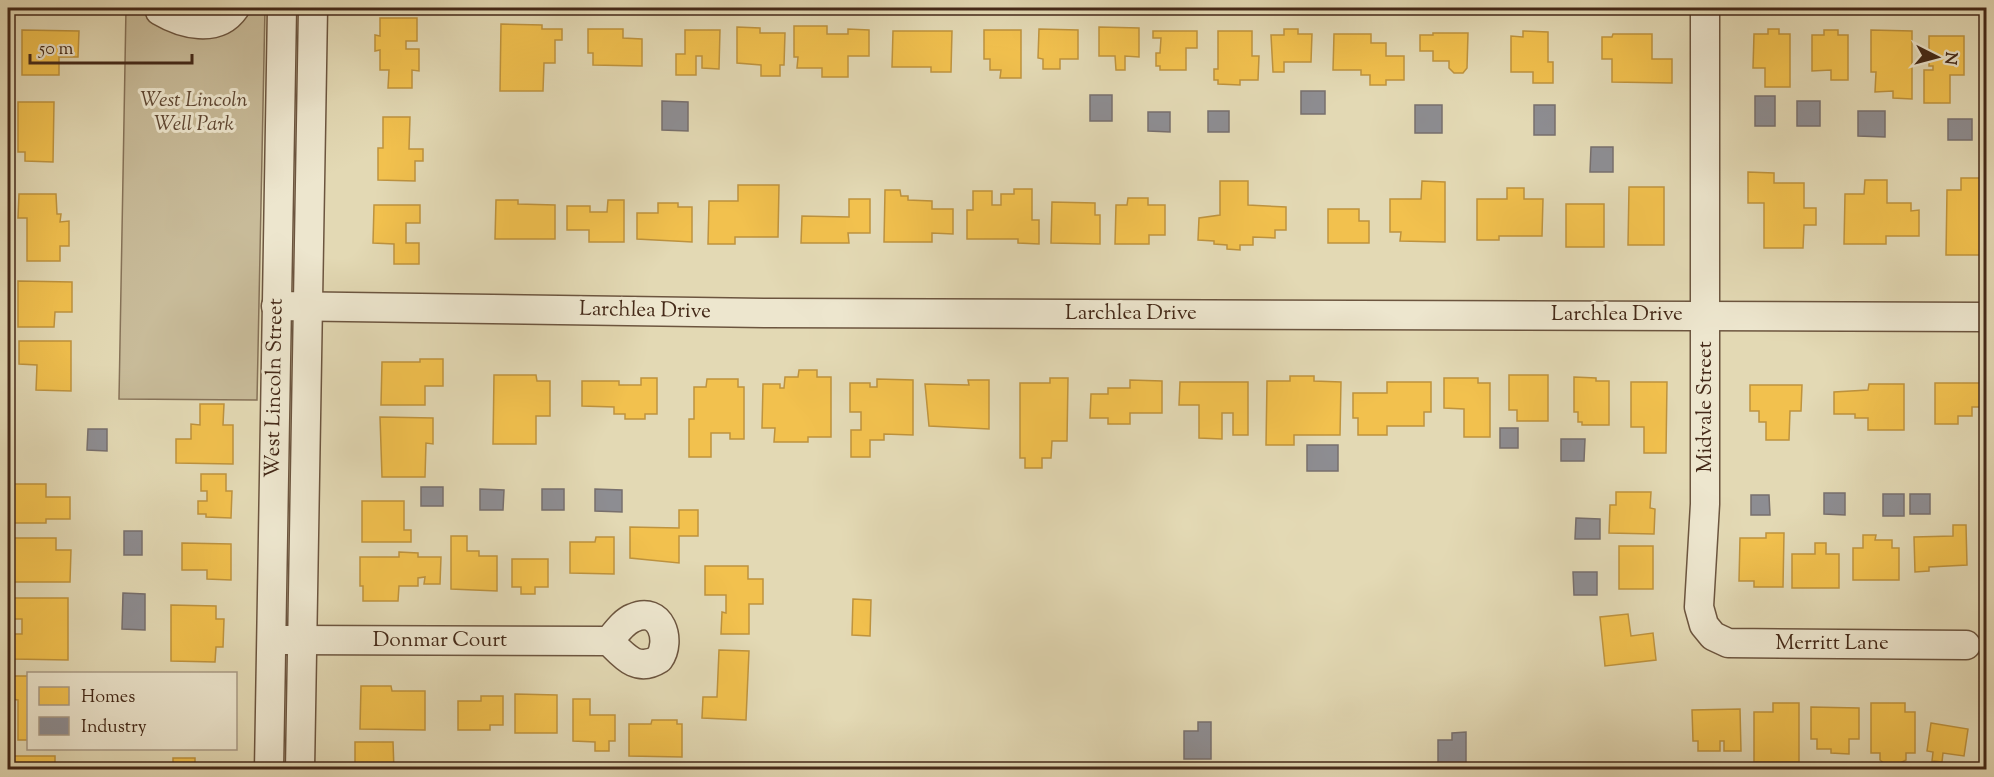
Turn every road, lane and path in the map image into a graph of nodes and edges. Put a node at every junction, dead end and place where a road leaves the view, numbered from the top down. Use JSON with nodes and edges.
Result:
{"nodes":[{"id":1,"x":160,"y":8,"type":"edge"},
{"id":2,"x":235,"y":8,"type":"edge"},
{"id":3,"x":282,"y":8,"type":"edge"},
{"id":4,"x":313,"y":8,"type":"edge"},
{"id":5,"x":1705,"y":8,"type":"edge"},
{"id":6,"x":276,"y":306,"type":"junction"},
{"id":7,"x":308,"y":306,"type":"junction"},
{"id":8,"x":1706,"y":315,"type":"junction"},
{"id":9,"x":1986,"y":317,"type":"edge"},
{"id":10,"x":1704,"y":625,"type":"joint"},
{"id":11,"x":272,"y":640,"type":"junction"},
{"id":12,"x":303,"y":640,"type":"junction"},
{"id":13,"x":609,"y":641,"type":"dead end"},
{"id":14,"x":1966,"y":645,"type":"dead end"},
{"id":15,"x":269,"y":770,"type":"edge"},
{"id":16,"x":300,"y":770,"type":"edge"}],
"edges":[{"from":1,"to":2,"type":"street"},
{"from":3,"to":6,"type":"street","name":"West Lincoln Street"},
{"from":4,"to":7,"type":"street","name":"West Lincoln Street"},
{"from":5,"to":8,"type":"street","name":"Midvale Street"},
{"from":6,"to":7,"type":"street","name":"Larchlea Drive"},
{"from":6,"to":11,"type":"street","name":"West Lincoln Street"},
{"from":7,"to":8,"type":"street","name":"Larchlea Drive"},
{"from":7,"to":12,"type":"street","name":"West Lincoln Street"},
{"from":8,"to":9,"type":"street","name":"Larchlea Drive"},
{"from":8,"to":10,"type":"street","name":"Midvale Street"},
{"from":10,"to":14,"type":"street","name":"Merritt Lane"},
{"from":11,"to":12,"type":"street","name":"Donmar Court"},
{"from":11,"to":15,"type":"street","name":"West Lincoln Street"},
{"from":12,"to":13,"type":"street","name":"Donmar Court"},
{"from":12,"to":16,"type":"street","name":"West Lincoln Street"}]}
